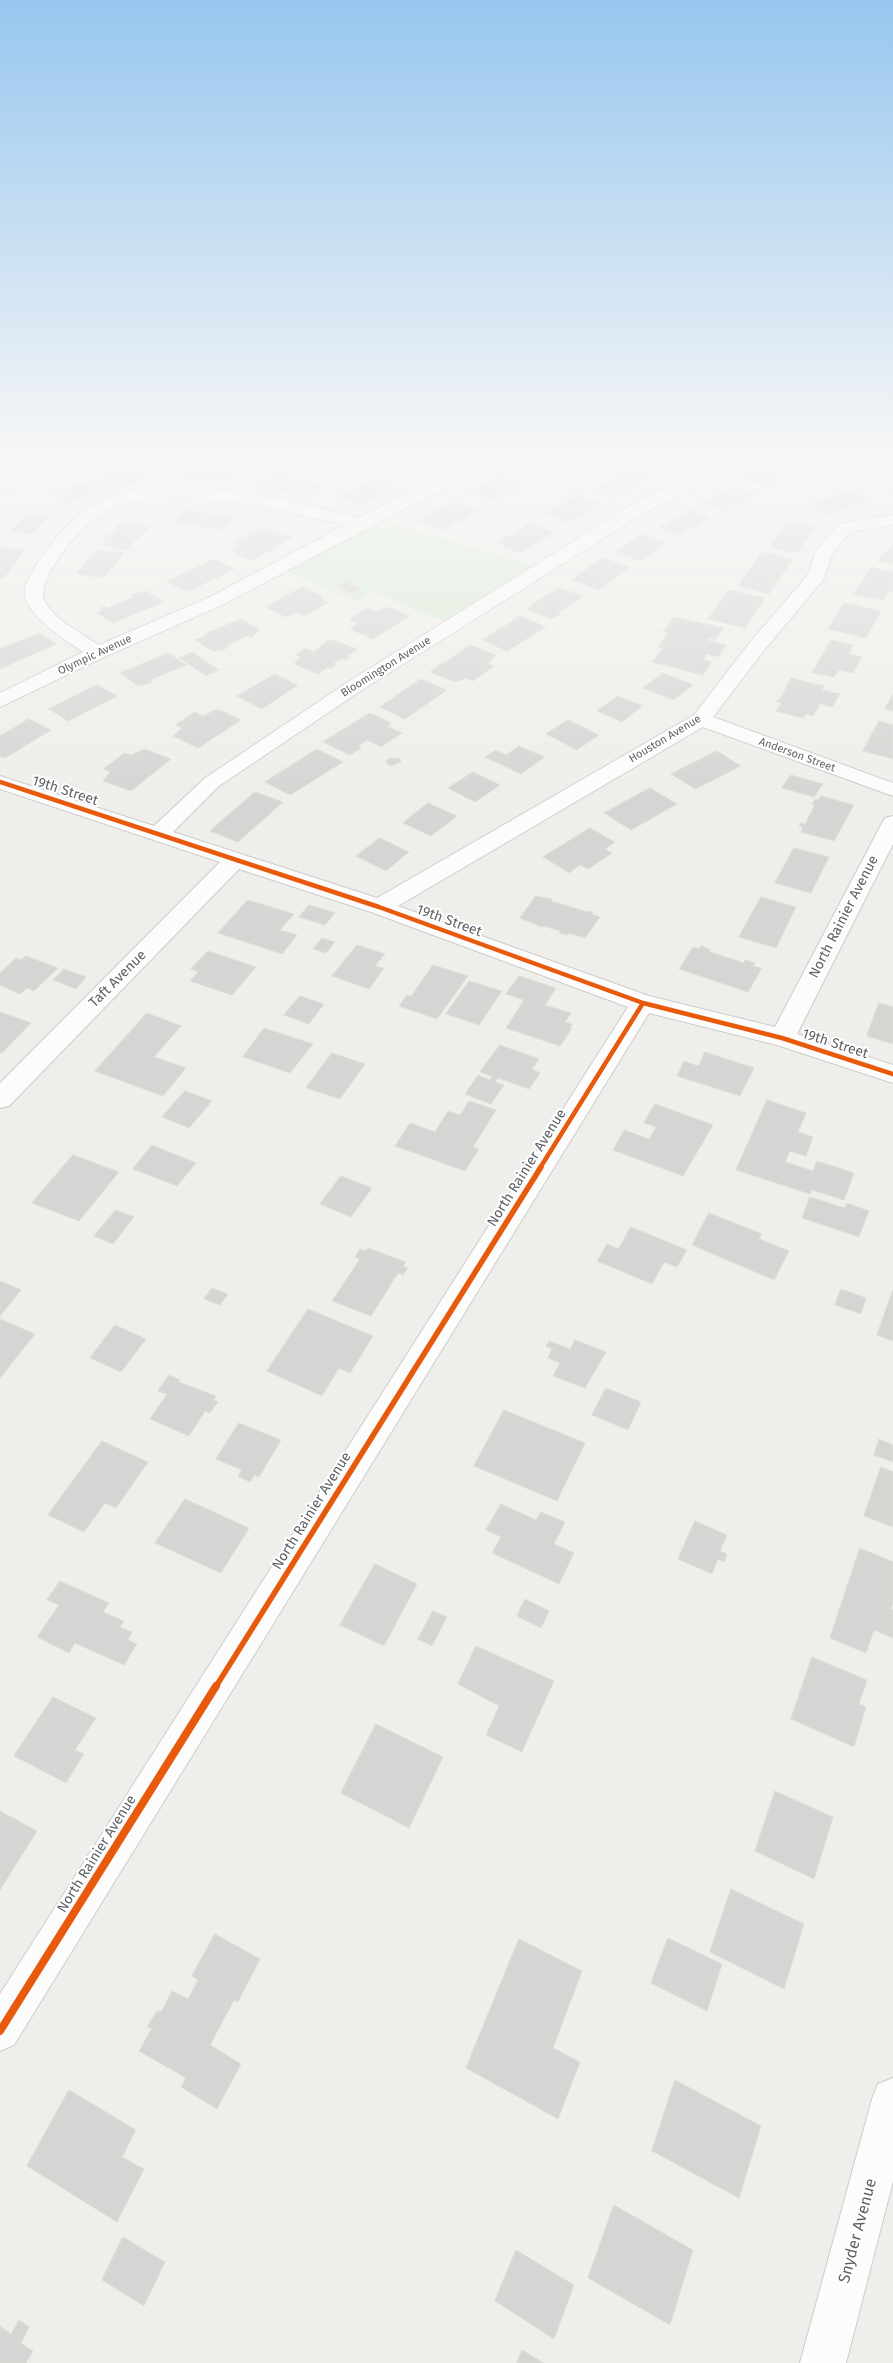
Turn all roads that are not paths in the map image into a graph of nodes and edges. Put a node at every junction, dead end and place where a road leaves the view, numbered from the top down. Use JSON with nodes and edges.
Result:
{"nodes":[{"id":1,"x":42,"y":571,"type":"edge"},
{"id":2,"x":272,"y":571,"type":"edge"},
{"id":3,"x":538,"y":571,"type":"edge"},
{"id":4,"x":819,"y":571,"type":"edge"},
{"id":5,"x":97,"y":653,"type":"junction"},
{"id":6,"x":0,"y":701,"type":"edge"},
{"id":7,"x":701,"y":719,"type":"junction"},
{"id":8,"x":0,"y":782,"type":"edge"},
{"id":9,"x":893,"y":790,"type":"edge"},
{"id":10,"x":893,"y":823,"type":"edge"},
{"id":11,"x":158,"y":833,"type":"junction"},
{"id":12,"x":236,"y":859,"type":"junction"},
{"id":13,"x":379,"y":907,"type":"junction"},
{"id":14,"x":643,"y":1003,"type":"junction"},
{"id":15,"x":782,"y":1038,"type":"junction"},
{"id":16,"x":893,"y":1074,"type":"edge"},
{"id":17,"x":0,"y":1099,"type":"edge"},
{"id":18,"x":0,"y":2030,"type":"edge"},
{"id":19,"x":893,"y":2099,"type":"edge"},
{"id":20,"x":823,"y":2363,"type":"edge"}],
"edges":[{"from":1,"to":5,"type":"street"},
{"from":2,"to":5,"type":"street","name":"Olympic Avenue"},
{"from":3,"to":11,"type":"street","name":"Bloomington Avenue"},
{"from":4,"to":7,"type":"street","name":"Houston Avenue"},
{"from":5,"to":6,"type":"street","name":"Olympic Avenue"},
{"from":7,"to":9,"type":"street","name":"Anderson Street"},
{"from":7,"to":13,"type":"street","name":"Houston Avenue"},
{"from":8,"to":11,"type":"street","name":"19th Street"},
{"from":10,"to":15,"type":"street","name":"North Rainier Avenue"},
{"from":11,"to":12,"type":"street","name":"19th Street"},
{"from":12,"to":13,"type":"street","name":"19th Street"},
{"from":12,"to":17,"type":"street","name":"Taft Avenue"},
{"from":13,"to":14,"type":"street","name":"19th Street"},
{"from":14,"to":15,"type":"street","name":"19th Street"},
{"from":14,"to":18,"type":"street","name":"North Rainier Avenue"},
{"from":15,"to":16,"type":"street","name":"19th Street"},
{"from":19,"to":20,"type":"street","name":"Snyder Avenue"}]}
